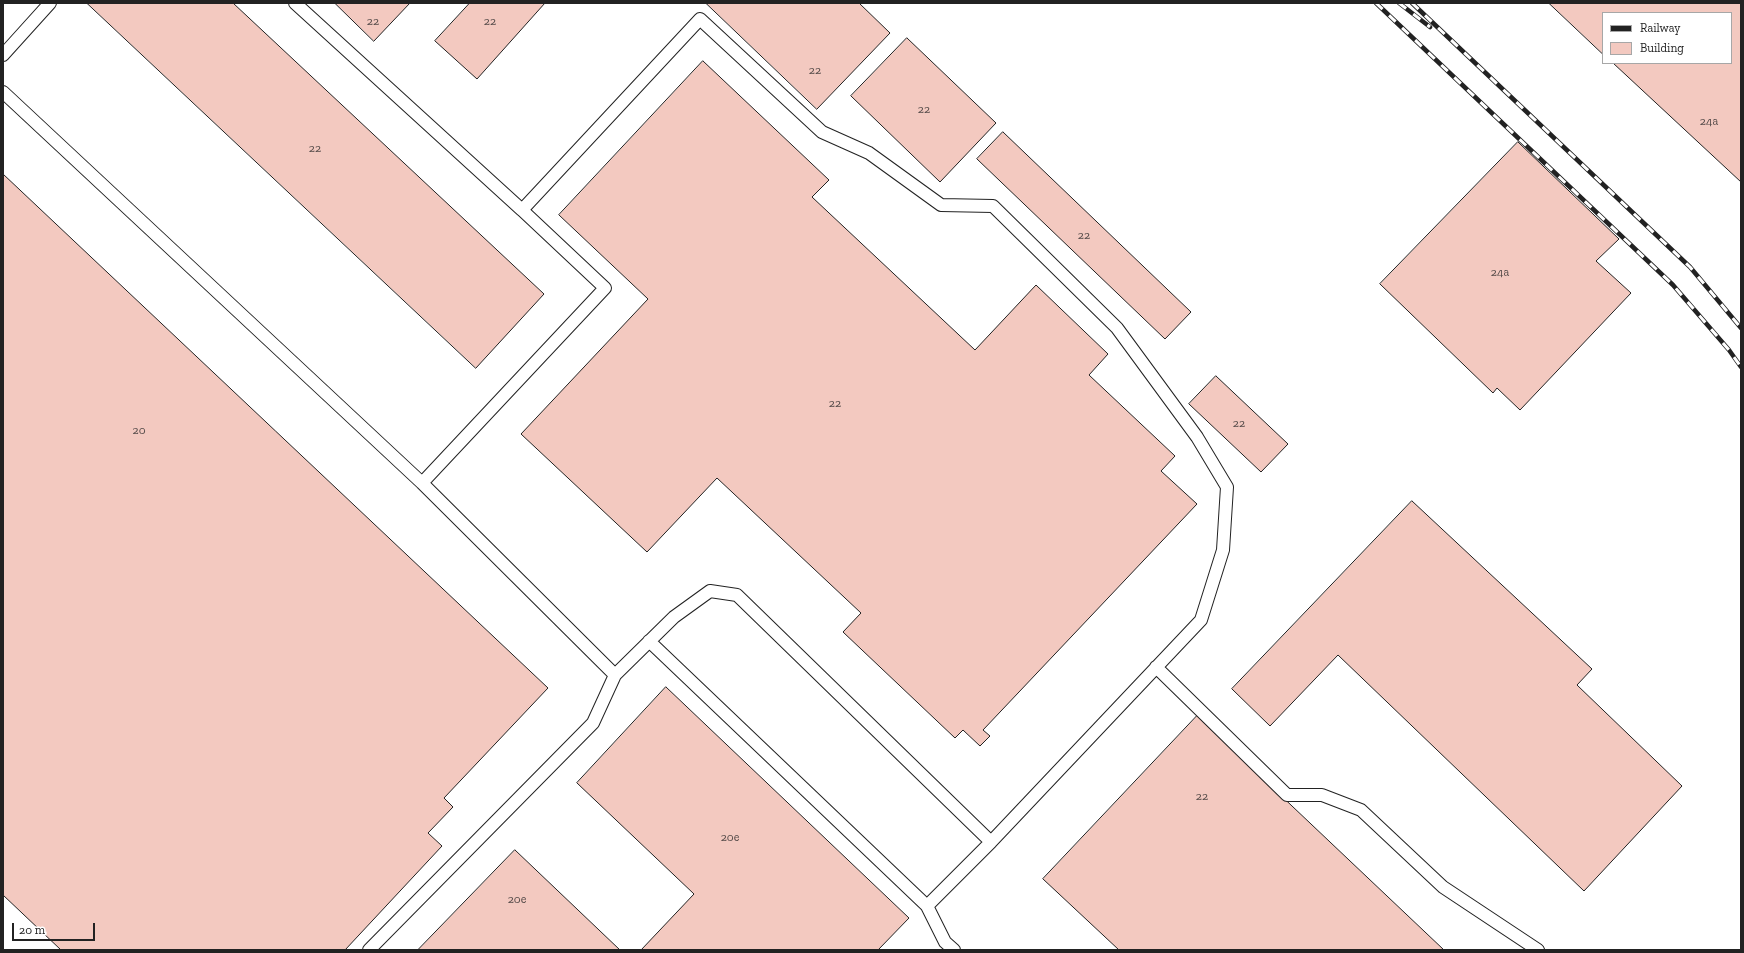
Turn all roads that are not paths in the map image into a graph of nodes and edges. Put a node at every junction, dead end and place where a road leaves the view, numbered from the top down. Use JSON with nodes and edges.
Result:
{"nodes":[{"id":1,"x":50,"y":3,"type":"edge"},
{"id":2,"x":295,"y":3,"type":"edge"},
{"id":3,"x":3,"y":55,"type":"edge"},
{"id":4,"x":3,"y":92,"type":"edge"},
{"id":5,"x":522,"y":210,"type":"junction"},
{"id":6,"x":422,"y":483,"type":"junction"},
{"id":7,"x":649,"y":641,"type":"junction"},
{"id":8,"x":1156,"y":667,"type":"junction"},
{"id":9,"x":616,"y":675,"type":"junction"},
{"id":10,"x":991,"y":842,"type":"junction"},
{"id":11,"x":927,"y":906,"type":"junction"},
{"id":12,"x":369,"y":950,"type":"edge"},
{"id":13,"x":954,"y":950,"type":"edge"},
{"id":14,"x":1538,"y":950,"type":"edge"}],
"edges":[{"from":1,"to":3,"type":"lane"},
{"from":2,"to":5,"type":"lane"},
{"from":4,"to":6,"type":"lane"},
{"from":5,"to":6,"type":"lane"},
{"from":5,"to":8,"type":"lane"},
{"from":6,"to":9,"type":"lane"},
{"from":7,"to":9,"type":"lane"},
{"from":7,"to":10,"type":"lane"},
{"from":7,"to":11,"type":"lane"},
{"from":8,"to":10,"type":"lane"},
{"from":8,"to":14,"type":"lane"},
{"from":9,"to":12,"type":"lane"},
{"from":10,"to":11,"type":"lane"},
{"from":11,"to":13,"type":"lane"}]}
